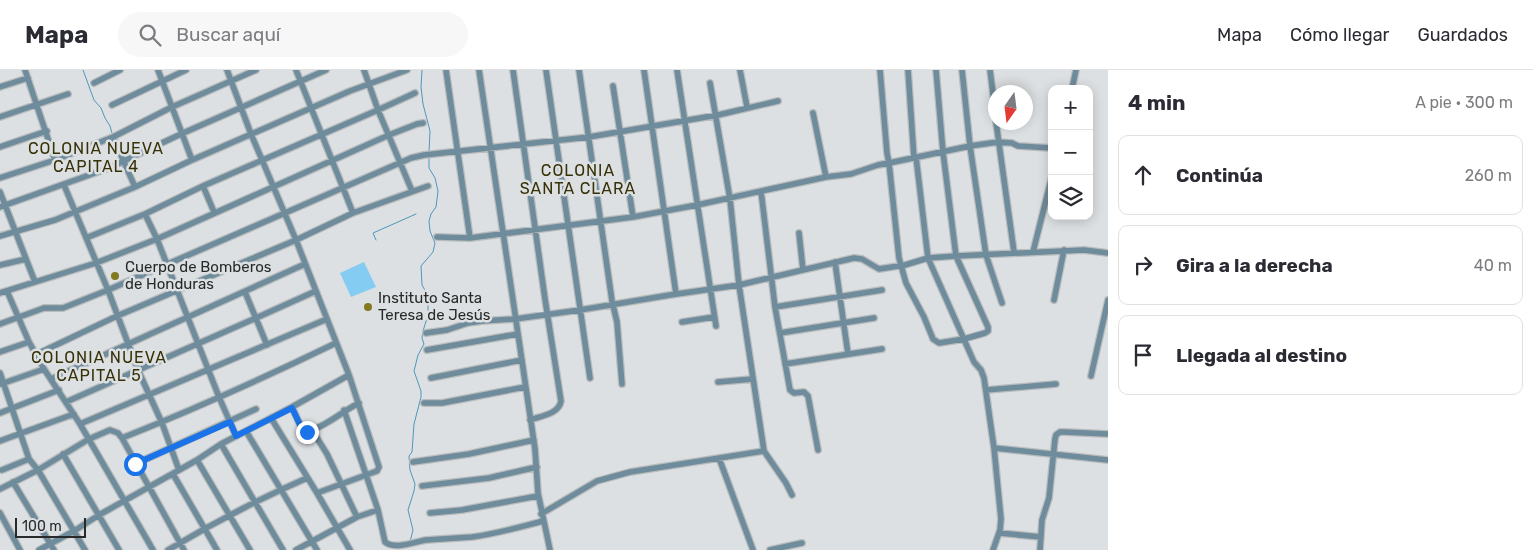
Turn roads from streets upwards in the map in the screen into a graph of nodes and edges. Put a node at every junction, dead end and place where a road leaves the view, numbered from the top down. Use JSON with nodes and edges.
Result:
{"nodes":[{"id":1,"x":25,"y":70,"type":"edge"},
{"id":2,"x":120,"y":70,"type":"edge"},
{"id":3,"x":158,"y":70,"type":"edge"},
{"id":4,"x":186,"y":70,"type":"edge"},
{"id":5,"x":226,"y":70,"type":"edge"},
{"id":6,"x":256,"y":70,"type":"edge"},
{"id":7,"x":296,"y":70,"type":"edge"},
{"id":8,"x":326,"y":70,"type":"edge"},
{"id":9,"x":364,"y":70,"type":"edge"},
{"id":10,"x":407,"y":70,"type":"edge"},
{"id":11,"x":446,"y":70,"type":"edge"},
{"id":12,"x":479,"y":70,"type":"edge"},
{"id":13,"x":513,"y":70,"type":"edge"},
{"id":14,"x":546,"y":70,"type":"edge"},
{"id":15,"x":579,"y":70,"type":"edge"},
{"id":16,"x":644,"y":70,"type":"edge"},
{"id":17,"x":677,"y":70,"type":"edge"},
{"id":18,"x":740,"y":70,"type":"edge"},
{"id":19,"x":880,"y":70,"type":"edge"},
{"id":20,"x":908,"y":70,"type":"edge"},
{"id":21,"x":936,"y":70,"type":"edge"},
{"id":22,"x":962,"y":70,"type":"edge"},
{"id":23,"x":990,"y":70,"type":"edge"},
{"id":24,"x":1076,"y":70,"type":"edge"},
{"id":25,"x":28,"y":78,"type":"junction"},
{"id":26,"x":162,"y":80,"type":"junction"},
{"id":27,"x":231,"y":81,"type":"junction"},
{"id":28,"x":300,"y":82,"type":"junction"},
{"id":29,"x":94,"y":83,"type":"dead end"},
{"id":30,"x":710,"y":83,"type":"dead end"},
{"id":31,"x":368,"y":84,"type":"junction"},
{"id":32,"x":992,"y":85,"type":"edge"},
{"id":33,"x":1073,"y":85,"type":"edge"},
{"id":34,"x":614,"y":86,"type":"dead end"},
{"id":35,"x":0,"y":87,"type":"edge"},
{"id":36,"x":415,"y":93,"type":"dead end"},
{"id":37,"x":68,"y":94,"type":"dead end"},
{"id":38,"x":778,"y":101,"type":"dead end"},
{"id":39,"x":37,"y":104,"type":"junction"},
{"id":40,"x":112,"y":105,"type":"dead end"},
{"id":41,"x":172,"y":107,"type":"junction"},
{"id":42,"x":747,"y":107,"type":"junction"},
{"id":43,"x":241,"y":108,"type":"junction"},
{"id":44,"x":311,"y":109,"type":"junction"},
{"id":45,"x":378,"y":110,"type":"junction"},
{"id":46,"x":813,"y":113,"type":"dead end"},
{"id":47,"x":716,"y":116,"type":"junction"},
{"id":48,"x":0,"y":117,"type":"edge"},
{"id":49,"x":685,"y":121,"type":"junction"},
{"id":50,"x":423,"y":123,"type":"dead end"},
{"id":51,"x":652,"y":126,"type":"junction"},
{"id":52,"x":997,"y":130,"type":"edge"},
{"id":53,"x":46,"y":132,"type":"junction"},
{"id":54,"x":621,"y":132,"type":"junction"},
{"id":55,"x":182,"y":134,"type":"junction"},
{"id":56,"x":250,"y":134,"type":"junction"},
{"id":57,"x":321,"y":135,"type":"junction"},
{"id":58,"x":389,"y":135,"type":"junction"},
{"id":59,"x":113,"y":137,"type":"junction"},
{"id":60,"x":589,"y":137,"type":"junction"},
{"id":61,"x":556,"y":141,"type":"junction"},
{"id":62,"x":998,"y":142,"type":"junction"},
{"id":63,"x":524,"y":144,"type":"junction"},
{"id":64,"x":970,"y":146,"type":"junction"},
{"id":65,"x":0,"y":147,"type":"edge"},
{"id":66,"x":491,"y":148,"type":"junction"},
{"id":67,"x":1048,"y":148,"type":"edge"},
{"id":68,"x":458,"y":152,"type":"junction"},
{"id":69,"x":943,"y":152,"type":"junction"},
{"id":70,"x":915,"y":157,"type":"junction"},
{"id":71,"x":55,"y":160,"type":"junction"},
{"id":72,"x":192,"y":160,"type":"junction"},
{"id":73,"x":261,"y":160,"type":"junction"},
{"id":74,"x":124,"y":162,"type":"junction"},
{"id":75,"x":332,"y":162,"type":"junction"},
{"id":76,"x":400,"y":162,"type":"junction"},
{"id":77,"x":890,"y":163,"type":"junction"},
{"id":78,"x":826,"y":177,"type":"junction"},
{"id":79,"x":0,"y":178,"type":"edge"},
{"id":80,"x":64,"y":185,"type":"junction"},
{"id":81,"x":203,"y":186,"type":"junction"},
{"id":82,"x":428,"y":186,"type":"dead end"},
{"id":83,"x":135,"y":187,"type":"junction"},
{"id":84,"x":272,"y":187,"type":"junction"},
{"id":85,"x":342,"y":188,"type":"junction"},
{"id":86,"x":761,"y":191,"type":"junction"},
{"id":87,"x":0,"y":192,"type":"edge"},
{"id":88,"x":412,"y":192,"type":"junction"},
{"id":89,"x":1048,"y":193,"type":"edge"},
{"id":90,"x":730,"y":198,"type":"junction"},
{"id":91,"x":697,"y":205,"type":"junction"},
{"id":92,"x":3,"y":206,"type":"edge"},
{"id":93,"x":665,"y":211,"type":"junction"},
{"id":94,"x":74,"y":212,"type":"junction"},
{"id":95,"x":214,"y":212,"type":"junction"},
{"id":96,"x":283,"y":213,"type":"junction"},
{"id":97,"x":353,"y":213,"type":"junction"},
{"id":98,"x":145,"y":214,"type":"junction"},
{"id":99,"x":633,"y":217,"type":"junction"},
{"id":100,"x":601,"y":220,"type":"junction"},
{"id":101,"x":568,"y":225,"type":"junction"},
{"id":102,"x":536,"y":229,"type":"junction"},
{"id":103,"x":16,"y":232,"type":"junction"},
{"id":104,"x":799,"y":233,"type":"dead end"},
{"id":105,"x":503,"y":234,"type":"junction"},
{"id":106,"x":0,"y":236,"type":"edge"},
{"id":107,"x":438,"y":237,"type":"dead end"},
{"id":108,"x":86,"y":238,"type":"junction"},
{"id":109,"x":157,"y":238,"type":"junction"},
{"id":110,"x":470,"y":238,"type":"junction"},
{"id":111,"x":296,"y":240,"type":"junction"},
{"id":112,"x":1064,"y":250,"type":"junction"},
{"id":113,"x":1014,"y":252,"type":"junction"},
{"id":114,"x":1034,"y":252,"type":"junction"},
{"id":115,"x":1108,"y":253,"type":"edge"},
{"id":116,"x":986,"y":255,"type":"junction"},
{"id":117,"x":956,"y":256,"type":"junction"},
{"id":118,"x":26,"y":258,"type":"junction"},
{"id":119,"x":928,"y":258,"type":"junction"},
{"id":120,"x":835,"y":262,"type":"junction"},
{"id":121,"x":96,"y":263,"type":"junction"},
{"id":122,"x":305,"y":264,"type":"junction"},
{"id":123,"x":0,"y":265,"type":"edge"},
{"id":124,"x":166,"y":265,"type":"junction"},
{"id":125,"x":901,"y":265,"type":"junction"},
{"id":126,"x":803,"y":270,"type":"junction"},
{"id":127,"x":772,"y":278,"type":"junction"},
{"id":128,"x":36,"y":282,"type":"junction"},
{"id":129,"x":739,"y":285,"type":"junction"},
{"id":130,"x":108,"y":290,"type":"junction"},
{"id":131,"x":710,"y":290,"type":"junction"},
{"id":132,"x":882,"y":290,"type":"dead end"},
{"id":133,"x":7,"y":291,"type":"junction"},
{"id":134,"x":177,"y":291,"type":"junction"},
{"id":135,"x":316,"y":291,"type":"junction"},
{"id":136,"x":245,"y":292,"type":"junction"},
{"id":137,"x":0,"y":293,"type":"edge"},
{"id":138,"x":676,"y":294,"type":"junction"},
{"id":139,"x":840,"y":296,"type":"junction"},
{"id":140,"x":1054,"y":300,"type":"dead end"},
{"id":141,"x":1108,"y":300,"type":"edge"},
{"id":142,"x":1002,"y":302,"type":"dead end"},
{"id":143,"x":613,"y":304,"type":"junction"},
{"id":144,"x":775,"y":307,"type":"junction"},
{"id":145,"x":580,"y":310,"type":"junction"},
{"id":146,"x":548,"y":315,"type":"junction"},
{"id":147,"x":117,"y":316,"type":"junction"},
{"id":148,"x":714,"y":317,"type":"junction"},
{"id":149,"x":18,"y":318,"type":"junction"},
{"id":150,"x":188,"y":318,"type":"junction"},
{"id":151,"x":256,"y":318,"type":"junction"},
{"id":152,"x":874,"y":318,"type":"dead end"},
{"id":153,"x":327,"y":319,"type":"junction"},
{"id":154,"x":515,"y":319,"type":"junction"},
{"id":155,"x":682,"y":322,"type":"dead end"},
{"id":156,"x":843,"y":323,"type":"junction"},
{"id":157,"x":0,"y":324,"type":"edge"},
{"id":158,"x":716,"y":326,"type":"dead end"},
{"id":159,"x":426,"y":333,"type":"dead end"},
{"id":160,"x":780,"y":333,"type":"junction"},
{"id":161,"x":518,"y":334,"type":"junction"},
{"id":162,"x":964,"y":339,"type":"junction"},
{"id":163,"x":29,"y":342,"type":"junction"},
{"id":164,"x":128,"y":343,"type":"junction"},
{"id":165,"x":336,"y":343,"type":"junction"},
{"id":166,"x":199,"y":344,"type":"junction"},
{"id":167,"x":267,"y":345,"type":"junction"},
{"id":168,"x":882,"y":349,"type":"dead end"},
{"id":169,"x":427,"y":350,"type":"dead end"},
{"id":170,"x":0,"y":352,"type":"edge"},
{"id":171,"x":37,"y":354,"type":"junction"},
{"id":172,"x":848,"y":354,"type":"junction"},
{"id":173,"x":522,"y":360,"type":"junction"},
{"id":174,"x":785,"y":364,"type":"junction"},
{"id":175,"x":44,"y":369,"type":"junction"},
{"id":176,"x":138,"y":370,"type":"junction"},
{"id":177,"x":208,"y":371,"type":"junction"},
{"id":178,"x":0,"y":373,"type":"edge"},
{"id":179,"x":349,"y":375,"type":"junction"},
{"id":180,"x":1091,"y":376,"type":"dead end"},
{"id":181,"x":431,"y":378,"type":"dead end"},
{"id":182,"x":590,"y":378,"type":"dead end"},
{"id":183,"x":50,"y":379,"type":"junction"},
{"id":184,"x":753,"y":379,"type":"junction"},
{"id":185,"x":718,"y":382,"type":"dead end"},
{"id":186,"x":2,"y":384,"type":"edge"},
{"id":187,"x":622,"y":384,"type":"dead end"},
{"id":188,"x":1056,"y":384,"type":"dead end"},
{"id":189,"x":525,"y":387,"type":"junction"},
{"id":190,"x":59,"y":390,"type":"junction"},
{"id":191,"x":986,"y":390,"type":"junction"},
{"id":192,"x":150,"y":396,"type":"junction"},
{"id":193,"x":219,"y":397,"type":"junction"},
{"id":194,"x":66,"y":402,"type":"junction"},
{"id":195,"x":359,"y":403,"type":"junction"},
{"id":196,"x":424,"y":403,"type":"dead end"},
{"id":197,"x":292,"y":408,"type":"junction"},
{"id":198,"x":12,"y":409,"type":"junction"},
{"id":199,"x":256,"y":410,"type":"dead end"},
{"id":200,"x":344,"y":410,"type":"junction"},
{"id":201,"x":0,"y":413,"type":"edge"},
{"id":202,"x":74,"y":414,"type":"junction"},
{"id":203,"x":271,"y":418,"type":"junction"},
{"id":204,"x":530,"y":420,"type":"junction"},
{"id":205,"x":230,"y":422,"type":"junction"},
{"id":206,"x":162,"y":423,"type":"junction"},
{"id":207,"x":80,"y":424,"type":"junction"},
{"id":208,"x":312,"y":430,"type":"junction"},
{"id":209,"x":246,"y":431,"type":"junction"},
{"id":210,"x":21,"y":434,"type":"junction"},
{"id":211,"x":1108,"y":434,"type":"edge"},
{"id":212,"x":236,"y":436,"type":"junction"},
{"id":213,"x":122,"y":438,"type":"junction"},
{"id":214,"x":88,"y":440,"type":"junction"},
{"id":215,"x":534,"y":440,"type":"junction"},
{"id":216,"x":0,"y":441,"type":"edge"},
{"id":217,"x":221,"y":444,"type":"junction"},
{"id":218,"x":170,"y":448,"type":"junction"},
{"id":219,"x":994,"y":448,"type":"junction"},
{"id":220,"x":818,"y":450,"type":"dead end"},
{"id":221,"x":764,"y":451,"type":"junction"},
{"id":222,"x":63,"y":454,"type":"junction"},
{"id":223,"x":1052,"y":454,"type":"junction"},
{"id":224,"x":719,"y":458,"type":"junction"},
{"id":225,"x":30,"y":459,"type":"junction"},
{"id":226,"x":197,"y":460,"type":"junction"},
{"id":227,"x":1108,"y":460,"type":"edge"},
{"id":228,"x":413,"y":462,"type":"dead end"},
{"id":229,"x":135,"y":464,"type":"junction"},
{"id":230,"x":537,"y":467,"type":"junction"},
{"id":231,"x":2,"y":470,"type":"dead end"},
{"id":232,"x":38,"y":470,"type":"junction"},
{"id":233,"x":176,"y":472,"type":"junction"},
{"id":234,"x":366,"y":475,"type":"junction"},
{"id":235,"x":308,"y":478,"type":"junction"},
{"id":236,"x":13,"y":482,"type":"junction"},
{"id":237,"x":341,"y":484,"type":"junction"},
{"id":238,"x":422,"y":486,"type":"dead end"},
{"id":239,"x":148,"y":487,"type":"junction"},
{"id":240,"x":0,"y":489,"type":"edge"},
{"id":241,"x":281,"y":490,"type":"junction"},
{"id":242,"x":317,"y":493,"type":"junction"},
{"id":243,"x":792,"y":495,"type":"dead end"},
{"id":244,"x":538,"y":496,"type":"junction"},
{"id":245,"x":125,"y":501,"type":"junction"},
{"id":246,"x":254,"y":504,"type":"junction"},
{"id":247,"x":378,"y":510,"type":"junction"},
{"id":248,"x":0,"y":513,"type":"edge"},
{"id":249,"x":430,"y":513,"type":"dead end"},
{"id":250,"x":541,"y":514,"type":"junction"},
{"id":251,"x":99,"y":515,"type":"junction"},
{"id":252,"x":230,"y":516,"type":"junction"},
{"id":253,"x":358,"y":517,"type":"junction"},
{"id":254,"x":543,"y":521,"type":"junction"},
{"id":255,"x":205,"y":528,"type":"junction"},
{"id":256,"x":337,"y":528,"type":"junction"},
{"id":257,"x":74,"y":531,"type":"junction"},
{"id":258,"x":999,"y":533,"type":"junction"},
{"id":259,"x":1041,"y":537,"type":"junction"},
{"id":260,"x":312,"y":541,"type":"junction"},
{"id":261,"x":179,"y":543,"type":"junction"},
{"id":262,"x":802,"y":543,"type":"dead end"},
{"id":263,"x":50,"y":544,"type":"junction"},
{"id":264,"x":20,"y":550,"type":"edge"},
{"id":265,"x":39,"y":550,"type":"edge"},
{"id":266,"x":54,"y":550,"type":"edge"},
{"id":267,"x":85,"y":550,"type":"edge"},
{"id":268,"x":119,"y":550,"type":"edge"},
{"id":269,"x":153,"y":550,"type":"edge"},
{"id":270,"x":168,"y":550,"type":"edge"},
{"id":271,"x":184,"y":550,"type":"edge"},
{"id":272,"x":217,"y":550,"type":"edge"},
{"id":273,"x":250,"y":550,"type":"edge"},
{"id":274,"x":283,"y":550,"type":"edge"},
{"id":275,"x":296,"y":550,"type":"edge"},
{"id":276,"x":317,"y":550,"type":"edge"},
{"id":277,"x":350,"y":550,"type":"edge"},
{"id":278,"x":550,"y":550,"type":"edge"},
{"id":279,"x":752,"y":550,"type":"edge"},
{"id":280,"x":770,"y":550,"type":"edge"},
{"id":281,"x":993,"y":550,"type":"edge"},
{"id":282,"x":1040,"y":550,"type":"edge"}],
"edges":[{"from":1,"to":25,"type":"street"},
{"from":2,"to":29,"type":"street"},
{"from":3,"to":26,"type":"street"},
{"from":4,"to":26,"type":"street"},
{"from":5,"to":27,"type":"street"},
{"from":6,"to":27,"type":"street"},
{"from":7,"to":28,"type":"street"},
{"from":8,"to":28,"type":"street"},
{"from":9,"to":31,"type":"street"},
{"from":10,"to":31,"type":"street"},
{"from":11,"to":68,"type":"street"},
{"from":12,"to":66,"type":"street"},
{"from":13,"to":63,"type":"street"},
{"from":14,"to":61,"type":"street"},
{"from":15,"to":60,"type":"street"},
{"from":16,"to":51,"type":"street"},
{"from":17,"to":49,"type":"street"},
{"from":18,"to":42,"type":"street"},
{"from":19,"to":77,"type":"street"},
{"from":20,"to":70,"type":"street"},
{"from":21,"to":69,"type":"street"},
{"from":22,"to":64,"type":"street"},
{"from":23,"to":32,"type":"street"},
{"from":24,"to":33,"type":"street"},
{"from":25,"to":35,"type":"street"},
{"from":25,"to":39,"type":"street"},
{"from":26,"to":40,"type":"street"},
{"from":26,"to":41,"type":"street"},
{"from":27,"to":41,"type":"street"},
{"from":27,"to":43,"type":"street"},
{"from":28,"to":43,"type":"street"},
{"from":28,"to":44,"type":"street"},
{"from":30,"to":47,"type":"street"},
{"from":31,"to":44,"type":"street"},
{"from":31,"to":45,"type":"street"},
{"from":34,"to":54,"type":"street"},
{"from":36,"to":45,"type":"street"},
{"from":37,"to":39,"type":"street"},
{"from":38,"to":42,"type":"street"},
{"from":39,"to":48,"type":"street"},
{"from":39,"to":53,"type":"street"},
{"from":41,"to":55,"type":"street"},
{"from":41,"to":59,"type":"street"},
{"from":42,"to":47,"type":"street"},
{"from":43,"to":55,"type":"street"},
{"from":43,"to":56,"type":"street"},
{"from":44,"to":56,"type":"street"},
{"from":44,"to":57,"type":"street"},
{"from":45,"to":57,"type":"street"},
{"from":45,"to":58,"type":"street"},
{"from":46,"to":78,"type":"street"},
{"from":47,"to":49,"type":"street"},
{"from":47,"to":90,"type":"street"},
{"from":49,"to":51,"type":"street"},
{"from":49,"to":91,"type":"street"},
{"from":50,"to":58,"type":"street"},
{"from":51,"to":54,"type":"street"},
{"from":51,"to":93,"type":"street"},
{"from":52,"to":62,"type":"street"},
{"from":53,"to":65,"type":"street"},
{"from":53,"to":71,"type":"street"},
{"from":54,"to":60,"type":"street"},
{"from":54,"to":99,"type":"street"},
{"from":55,"to":72,"type":"street"},
{"from":55,"to":74,"type":"street"},
{"from":56,"to":72,"type":"street"},
{"from":56,"to":73,"type":"street"},
{"from":57,"to":73,"type":"street"},
{"from":57,"to":75,"type":"street"},
{"from":58,"to":75,"type":"street"},
{"from":58,"to":76,"type":"street"},
{"from":59,"to":71,"type":"street"},
{"from":59,"to":74,"type":"street"},
{"from":60,"to":61,"type":"street"},
{"from":60,"to":100,"type":"street"},
{"from":61,"to":63,"type":"street"},
{"from":61,"to":101,"type":"street"},
{"from":62,"to":64,"type":"street"},
{"from":62,"to":67,"type":"street"},
{"from":62,"to":113,"type":"street"},
{"from":63,"to":66,"type":"street"},
{"from":63,"to":102,"type":"street"},
{"from":64,"to":69,"type":"street"},
{"from":64,"to":116,"type":"street"},
{"from":66,"to":68,"type":"street"},
{"from":66,"to":105,"type":"street"},
{"from":68,"to":76,"type":"street"},
{"from":68,"to":110,"type":"street"},
{"from":69,"to":70,"type":"street"},
{"from":69,"to":117,"type":"street"},
{"from":70,"to":77,"type":"street"},
{"from":70,"to":119,"type":"street"},
{"from":71,"to":79,"type":"street"},
{"from":72,"to":83,"type":"street"},
{"from":73,"to":81,"type":"street"},
{"from":73,"to":84,"type":"street"},
{"from":74,"to":80,"type":"street"},
{"from":74,"to":83,"type":"street"},
{"from":75,"to":84,"type":"street"},
{"from":75,"to":85,"type":"street"},
{"from":76,"to":85,"type":"street"},
{"from":76,"to":88,"type":"street"},
{"from":77,"to":78,"type":"street"},
{"from":77,"to":125,"type":"street"},
{"from":78,"to":86,"type":"street"},
{"from":80,"to":92,"type":"street"},
{"from":80,"to":94,"type":"street"},
{"from":81,"to":95,"type":"street"},
{"from":81,"to":98,"type":"street"},
{"from":82,"to":88,"type":"street"},
{"from":83,"to":94,"type":"street"},
{"from":84,"to":95,"type":"street"},
{"from":84,"to":96,"type":"street"},
{"from":85,"to":96,"type":"street"},
{"from":85,"to":97,"type":"street"},
{"from":86,"to":90,"type":"street"},
{"from":86,"to":127,"type":"street"},
{"from":87,"to":92,"type":"street"},
{"from":88,"to":97,"type":"street"},
{"from":89,"to":114,"type":"street"},
{"from":90,"to":91,"type":"street"},
{"from":90,"to":129,"type":"street"},
{"from":91,"to":93,"type":"street"},
{"from":91,"to":131,"type":"street"},
{"from":92,"to":103,"type":"street"},
{"from":93,"to":99,"type":"street"},
{"from":93,"to":138,"type":"street"},
{"from":94,"to":103,"type":"street"},
{"from":94,"to":108,"type":"street"},
{"from":95,"to":109,"type":"street"},
{"from":96,"to":111,"type":"street"},
{"from":96,"to":124,"type":"street"},
{"from":97,"to":111,"type":"street"},
{"from":98,"to":108,"type":"street"},
{"from":98,"to":109,"type":"street"},
{"from":99,"to":100,"type":"street"},
{"from":100,"to":101,"type":"street"},
{"from":100,"to":143,"type":"street"},
{"from":101,"to":102,"type":"street"},
{"from":101,"to":145,"type":"street"},
{"from":102,"to":105,"type":"street"},
{"from":102,"to":146,"type":"street"},
{"from":103,"to":106,"type":"street"},
{"from":103,"to":118,"type":"street"},
{"from":104,"to":126,"type":"street"},
{"from":105,"to":110,"type":"street"},
{"from":105,"to":154,"type":"street"},
{"from":107,"to":110,"type":"street"},
{"from":108,"to":121,"type":"street"},
{"from":109,"to":121,"type":"street"},
{"from":109,"to":124,"type":"street"},
{"from":111,"to":122,"type":"street"},
{"from":111,"to":134,"type":"street"},
{"from":112,"to":114,"type":"street"},
{"from":112,"to":115,"type":"street"},
{"from":112,"to":140,"type":"street"},
{"from":113,"to":114,"type":"street"},
{"from":113,"to":116,"type":"street"},
{"from":116,"to":117,"type":"street"},
{"from":116,"to":142,"type":"street"},
{"from":117,"to":119,"type":"street"},
{"from":117,"to":162,"type":"street"},
{"from":118,"to":123,"type":"street"},
{"from":118,"to":128,"type":"street"},
{"from":119,"to":125,"type":"street"},
{"from":119,"to":162,"type":"street"},
{"from":120,"to":125,"type":"street"},
{"from":120,"to":126,"type":"street"},
{"from":120,"to":139,"type":"street"},
{"from":121,"to":128,"type":"street"},
{"from":121,"to":130,"type":"street"},
{"from":122,"to":135,"type":"street"},
{"from":122,"to":136,"type":"street"},
{"from":124,"to":130,"type":"street"},
{"from":124,"to":134,"type":"street"},
{"from":125,"to":162,"type":"street"},
{"from":126,"to":127,"type":"street"},
{"from":127,"to":129,"type":"street"},
{"from":127,"to":144,"type":"street"},
{"from":128,"to":133,"type":"street"},
{"from":129,"to":131,"type":"street"},
{"from":129,"to":184,"type":"street"},
{"from":130,"to":147,"type":"street"},
{"from":130,"to":149,"type":"street"},
{"from":131,"to":138,"type":"street"},
{"from":131,"to":148,"type":"street"},
{"from":132,"to":139,"type":"street"},
{"from":133,"to":137,"type":"street"},
{"from":133,"to":149,"type":"street"},
{"from":134,"to":147,"type":"street"},
{"from":134,"to":150,"type":"street"},
{"from":135,"to":151,"type":"street"},
{"from":135,"to":153,"type":"street"},
{"from":136,"to":150,"type":"street"},
{"from":136,"to":151,"type":"street"},
{"from":138,"to":143,"type":"street"},
{"from":139,"to":144,"type":"street"},
{"from":139,"to":156,"type":"street"},
{"from":141,"to":180,"type":"street"},
{"from":143,"to":145,"type":"street"},
{"from":143,"to":187,"type":"street"},
{"from":144,"to":160,"type":"street"},
{"from":145,"to":146,"type":"street"},
{"from":145,"to":182,"type":"street"},
{"from":146,"to":154,"type":"street"},
{"from":146,"to":204,"type":"street"},
{"from":147,"to":164,"type":"street"},
{"from":147,"to":171,"type":"street"},
{"from":148,"to":155,"type":"street"},
{"from":148,"to":158,"type":"street"},
{"from":149,"to":157,"type":"street"},
{"from":149,"to":163,"type":"street"},
{"from":150,"to":164,"type":"street"},
{"from":150,"to":166,"type":"street"},
{"from":151,"to":166,"type":"street"},
{"from":151,"to":167,"type":"street"},
{"from":152,"to":156,"type":"street"},
{"from":153,"to":165,"type":"street"},
{"from":153,"to":167,"type":"street"},
{"from":154,"to":159,"type":"street"},
{"from":154,"to":161,"type":"street"},
{"from":156,"to":160,"type":"street"},
{"from":156,"to":172,"type":"street"},
{"from":160,"to":174,"type":"street"},
{"from":161,"to":169,"type":"street"},
{"from":161,"to":173,"type":"street"},
{"from":162,"to":191,"type":"street"},
{"from":163,"to":170,"type":"street"},
{"from":163,"to":171,"type":"street"},
{"from":164,"to":176,"type":"street"},
{"from":164,"to":183,"type":"street"},
{"from":165,"to":179,"type":"street"},
{"from":165,"to":193,"type":"street"},
{"from":166,"to":176,"type":"street"},
{"from":166,"to":177,"type":"street"},
{"from":167,"to":177,"type":"street"},
{"from":168,"to":172,"type":"street"},
{"from":171,"to":175,"type":"street"},
{"from":172,"to":174,"type":"street"},
{"from":173,"to":181,"type":"street"},
{"from":173,"to":189,"type":"street"},
{"from":174,"to":220,"type":"street"},
{"from":175,"to":183,"type":"street"},
{"from":175,"to":186,"type":"street"},
{"from":176,"to":192,"type":"street"},
{"from":176,"to":194,"type":"street"},
{"from":177,"to":192,"type":"street"},
{"from":177,"to":193,"type":"street"},
{"from":178,"to":186,"type":"street"},
{"from":179,"to":195,"type":"street"},
{"from":179,"to":197,"type":"street"},
{"from":183,"to":190,"type":"street"},
{"from":184,"to":185,"type":"street"},
{"from":184,"to":221,"type":"street"},
{"from":186,"to":198,"type":"street"},
{"from":188,"to":191,"type":"street"},
{"from":189,"to":196,"type":"street"},
{"from":189,"to":204,"type":"street"},
{"from":190,"to":194,"type":"street"},
{"from":190,"to":198,"type":"street"},
{"from":191,"to":219,"type":"street"},
{"from":192,"to":206,"type":"street"},
{"from":192,"to":207,"type":"street"},
{"from":193,"to":205,"type":"street"},
{"from":193,"to":206,"type":"street"},
{"from":194,"to":202,"type":"street"},
{"from":195,"to":200,"type":"street"},
{"from":195,"to":234,"type":"street"},
{"from":197,"to":203,"type":"street"},
{"from":197,"to":208,"type":"street"},
{"from":198,"to":201,"type":"street"},
{"from":198,"to":210,"type":"street"},
{"from":199,"to":205,"type":"street"},
{"from":200,"to":208,"type":"street"},
{"from":200,"to":234,"type":"street"},
{"from":202,"to":207,"type":"street"},
{"from":202,"to":210,"type":"street"},
{"from":203,"to":209,"type":"street"},
{"from":203,"to":235,"type":"street"},
{"from":204,"to":215,"type":"street"},
{"from":205,"to":212,"type":"street"},
{"from":205,"to":218,"type":"street"},
{"from":206,"to":213,"type":"street"},
{"from":206,"to":218,"type":"street"},
{"from":207,"to":214,"type":"street"},
{"from":208,"to":237,"type":"street"},
{"from":209,"to":212,"type":"street"},
{"from":209,"to":241,"type":"street"},
{"from":210,"to":216,"type":"street"},
{"from":210,"to":225,"type":"street"},
{"from":211,"to":223,"type":"street"},
{"from":212,"to":217,"type":"street"},
{"from":213,"to":214,"type":"street"},
{"from":213,"to":229,"type":"street"},
{"from":214,"to":222,"type":"street"},
{"from":214,"to":245,"type":"street"},
{"from":215,"to":228,"type":"street"},
{"from":215,"to":230,"type":"street"},
{"from":217,"to":226,"type":"street"},
{"from":217,"to":246,"type":"street"},
{"from":218,"to":229,"type":"street"},
{"from":218,"to":233,"type":"street"},
{"from":219,"to":223,"type":"street"},
{"from":219,"to":258,"type":"street"},
{"from":221,"to":224,"type":"street"},
{"from":221,"to":243,"type":"street"},
{"from":222,"to":232,"type":"street"},
{"from":222,"to":251,"type":"street"},
{"from":223,"to":227,"type":"street"},
{"from":223,"to":259,"type":"street"},
{"from":224,"to":250,"type":"street"},
{"from":224,"to":279,"type":"street"},
{"from":225,"to":231,"type":"street"},
{"from":225,"to":232,"type":"street"},
{"from":226,"to":233,"type":"street"},
{"from":226,"to":252,"type":"street"},
{"from":229,"to":239,"type":"street"},
{"from":230,"to":238,"type":"street"},
{"from":230,"to":244,"type":"street"},
{"from":232,"to":236,"type":"street"},
{"from":232,"to":257,"type":"street"},
{"from":233,"to":239,"type":"street"},
{"from":233,"to":255,"type":"street"},
{"from":234,"to":237,"type":"street"},
{"from":234,"to":247,"type":"street"},
{"from":235,"to":241,"type":"street"},
{"from":235,"to":242,"type":"street"},
{"from":236,"to":240,"type":"street"},
{"from":236,"to":263,"type":"street"},
{"from":237,"to":242,"type":"street"},
{"from":237,"to":253,"type":"street"},
{"from":239,"to":245,"type":"street"},
{"from":239,"to":261,"type":"street"},
{"from":241,"to":246,"type":"street"},
{"from":241,"to":260,"type":"street"},
{"from":242,"to":256,"type":"street"},
{"from":244,"to":249,"type":"street"},
{"from":244,"to":250,"type":"street"},
{"from":245,"to":251,"type":"street"},
{"from":245,"to":269,"type":"street"},
{"from":246,"to":252,"type":"street"},
{"from":246,"to":274,"type":"street"},
{"from":247,"to":253,"type":"street"},
{"from":247,"to":254,"type":"street"},
{"from":248,"to":264,"type":"street"},
{"from":250,"to":254,"type":"street"},
{"from":251,"to":257,"type":"street"},
{"from":251,"to":268,"type":"street"},
{"from":252,"to":255,"type":"street"},
{"from":252,"to":273,"type":"street"},
{"from":253,"to":256,"type":"street"},
{"from":254,"to":278,"type":"street"},
{"from":255,"to":261,"type":"street"},
{"from":255,"to":272,"type":"street"},
{"from":256,"to":260,"type":"street"},
{"from":256,"to":277,"type":"street"},
{"from":257,"to":263,"type":"street"},
{"from":257,"to":267,"type":"street"},
{"from":258,"to":259,"type":"street"},
{"from":258,"to":281,"type":"street"},
{"from":259,"to":282,"type":"street"},
{"from":260,"to":275,"type":"street"},
{"from":260,"to":276,"type":"street"},
{"from":261,"to":270,"type":"street"},
{"from":261,"to":271,"type":"street"},
{"from":262,"to":280,"type":"street"},
{"from":263,"to":265,"type":"street"},
{"from":263,"to":266,"type":"street"}]}
